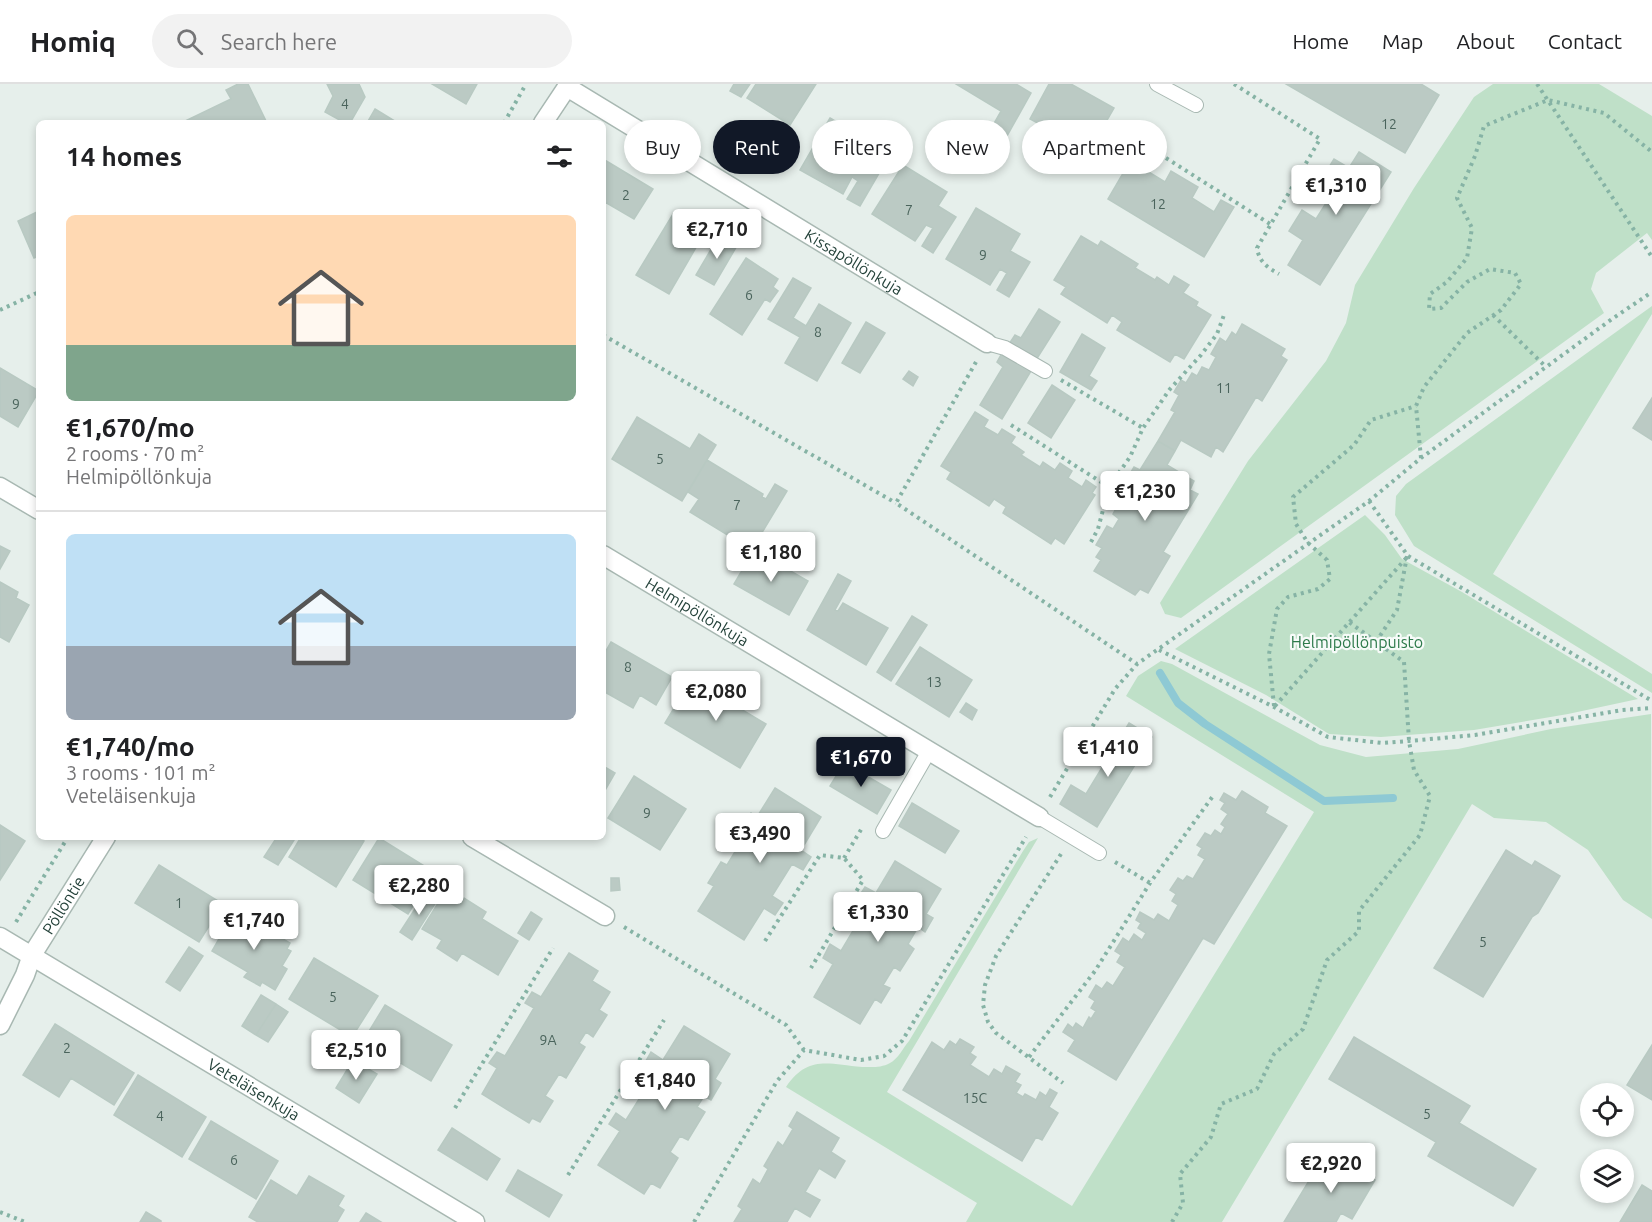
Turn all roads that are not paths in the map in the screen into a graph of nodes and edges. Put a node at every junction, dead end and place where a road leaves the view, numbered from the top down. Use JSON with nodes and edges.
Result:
{"nodes":[{"id":1,"x":1157,"y":84,"type":"edge"},
{"id":2,"x":568,"y":85,"type":"edge"},
{"id":3,"x":1196,"y":105,"type":"dead end"},
{"id":4,"x":545,"y":120,"type":"edge"},
{"id":5,"x":987,"y":343,"type":"joint"},
{"id":6,"x":1045,"y":371,"type":"road end"},
{"id":7,"x":0,"y":487,"type":"edge"},
{"id":8,"x":36,"y":508,"type":"edge"},
{"id":9,"x":606,"y":557,"type":"edge"},
{"id":10,"x":929,"y":751,"type":"junction"},
{"id":11,"x":1039,"y":817,"type":"joint"},
{"id":12,"x":883,"y":831,"type":"dead end"},
{"id":13,"x":104,"y":840,"type":"edge"},
{"id":14,"x":477,"y":840,"type":"edge"},
{"id":15,"x":1099,"y":853,"type":"road end"},
{"id":16,"x":605,"y":916,"type":"road end"},
{"id":17,"x":2,"y":939,"type":"edge"},
{"id":18,"x":32,"y":955,"type":"junction"},
{"id":19,"x":25,"y":975,"type":"junction"},
{"id":20,"x":0,"y":1001,"type":"edge"},
{"id":21,"x":0,"y":1024,"type":"edge"},
{"id":22,"x":475,"y":1222,"type":"edge"}],
"edges":[{"from":1,"to":3,"type":"lane"},
{"from":2,"to":4,"type":"street"},
{"from":2,"to":5,"type":"street","name":"Kissapöllönkuja"},
{"from":5,"to":6,"type":"lane"},
{"from":7,"to":8,"type":"street"},
{"from":9,"to":10,"type":"street","name":"Helmipöllönkuja"},
{"from":10,"to":11,"type":"street","name":"Helmipöllönkuja"},
{"from":10,"to":12,"type":"lane"},
{"from":11,"to":15,"type":"lane"},
{"from":13,"to":18,"type":"street","name":"Pöllöntie"},
{"from":14,"to":16,"type":"street"},
{"from":17,"to":18,"type":"street","name":"Veteläisenkuja"},
{"from":18,"to":19,"type":"street","name":"Pöllöntie"},
{"from":18,"to":22,"type":"street","name":"Veteläisenkuja"},
{"from":19,"to":20,"type":"street","name":"Pöllöntie"},
{"from":19,"to":21,"type":"street","name":"Pöllöntie"}]}
